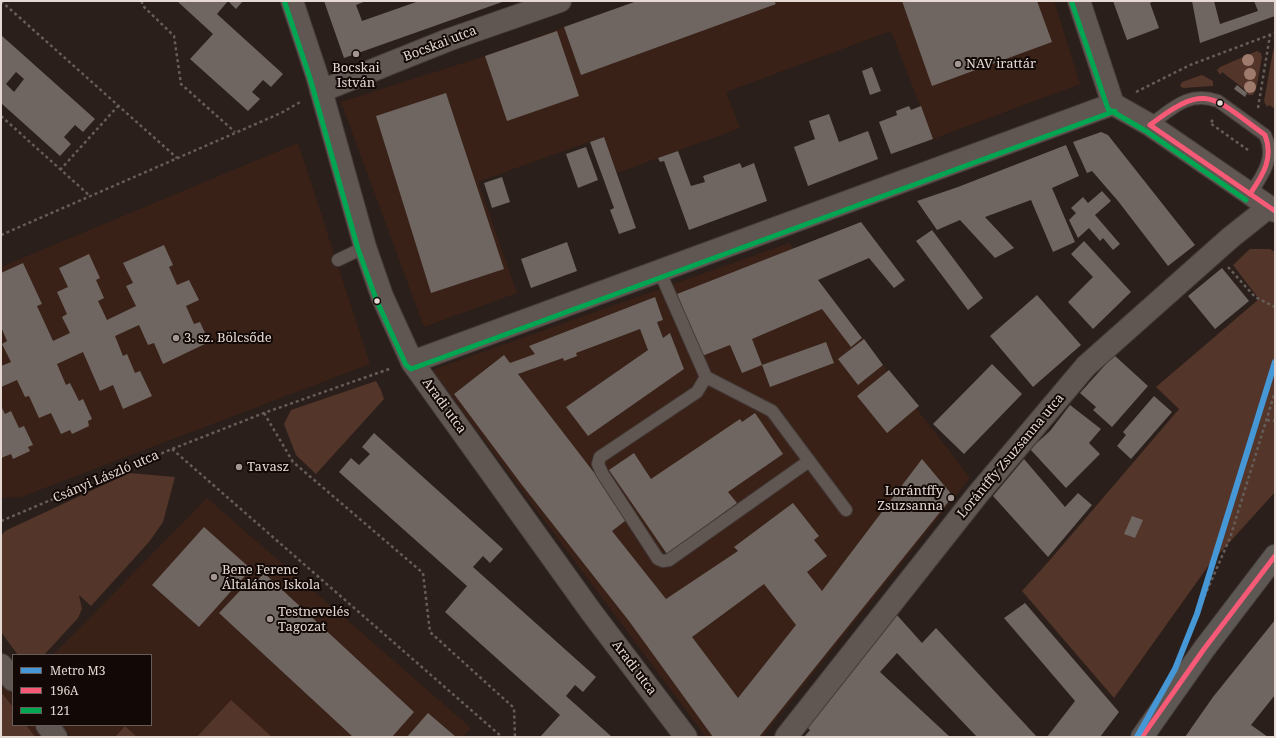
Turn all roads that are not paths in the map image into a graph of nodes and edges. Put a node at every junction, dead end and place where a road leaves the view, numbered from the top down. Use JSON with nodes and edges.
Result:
{"nodes":[{"id":1,"x":292,"y":1,"type":"edge"},
{"id":2,"x":560,"y":1,"type":"edge"},
{"id":3,"x":1079,"y":1,"type":"edge"},
{"id":4,"x":321,"y":91,"type":"junction"},
{"id":5,"x":1113,"y":104,"type":"junction"},
{"id":6,"x":1150,"y":125,"type":"junction"},
{"id":7,"x":1250,"y":194,"type":"junction"},
{"id":8,"x":1272,"y":209,"type":"edge"},
{"id":9,"x":365,"y":247,"type":"junction"},
{"id":10,"x":338,"y":260,"type":"dead end"},
{"id":11,"x":659,"y":270,"type":"junction"},
{"id":12,"x":412,"y":362,"type":"junction"},
{"id":13,"x":706,"y":378,"type":"junction"},
{"id":14,"x":809,"y":461,"type":"junction"},
{"id":15,"x":846,"y":510,"type":"dead end"},
{"id":16,"x":1275,"y":556,"type":"edge"},
{"id":17,"x":1,"y":665,"type":"edge"},
{"id":18,"x":12,"y":679,"type":"edge"},
{"id":19,"x":48,"y":726,"type":"edge"},
{"id":20,"x":56,"y":737,"type":"edge"},
{"id":21,"x":686,"y":737,"type":"edge"},
{"id":22,"x":786,"y":737,"type":"edge"},
{"id":23,"x":1142,"y":737,"type":"edge"}],
"edges":[{"from":1,"to":4,"type":"street","name":"Aradi utca"},
{"from":2,"to":4,"type":"street","name":"Bocskai utca"},
{"from":3,"to":5,"type":"street"},
{"from":4,"to":9,"type":"street","name":"Aradi utca"},
{"from":5,"to":6,"type":"street"},
{"from":5,"to":11,"type":"street"},
{"from":6,"to":7,"type":"street"},
{"from":6,"to":7,"type":"lane"},
{"from":7,"to":8,"type":"street"},
{"from":8,"to":22,"type":"street","name":"Lorántffy Zsuzsanna utca"},
{"from":9,"to":10,"type":"lane"},
{"from":9,"to":12,"type":"street","name":"Aradi utca"},
{"from":11,"to":12,"type":"street"},
{"from":11,"to":13,"type":"lane"},
{"from":12,"to":21,"type":"street","name":"Aradi utca"},
{"from":13,"to":14,"type":"lane"},
{"from":13,"to":14,"type":"lane"},
{"from":14,"to":15,"type":"lane"},
{"from":16,"to":23,"type":"main road"},
{"from":17,"to":18,"type":"street"},
{"from":19,"to":20,"type":"street"}]}
